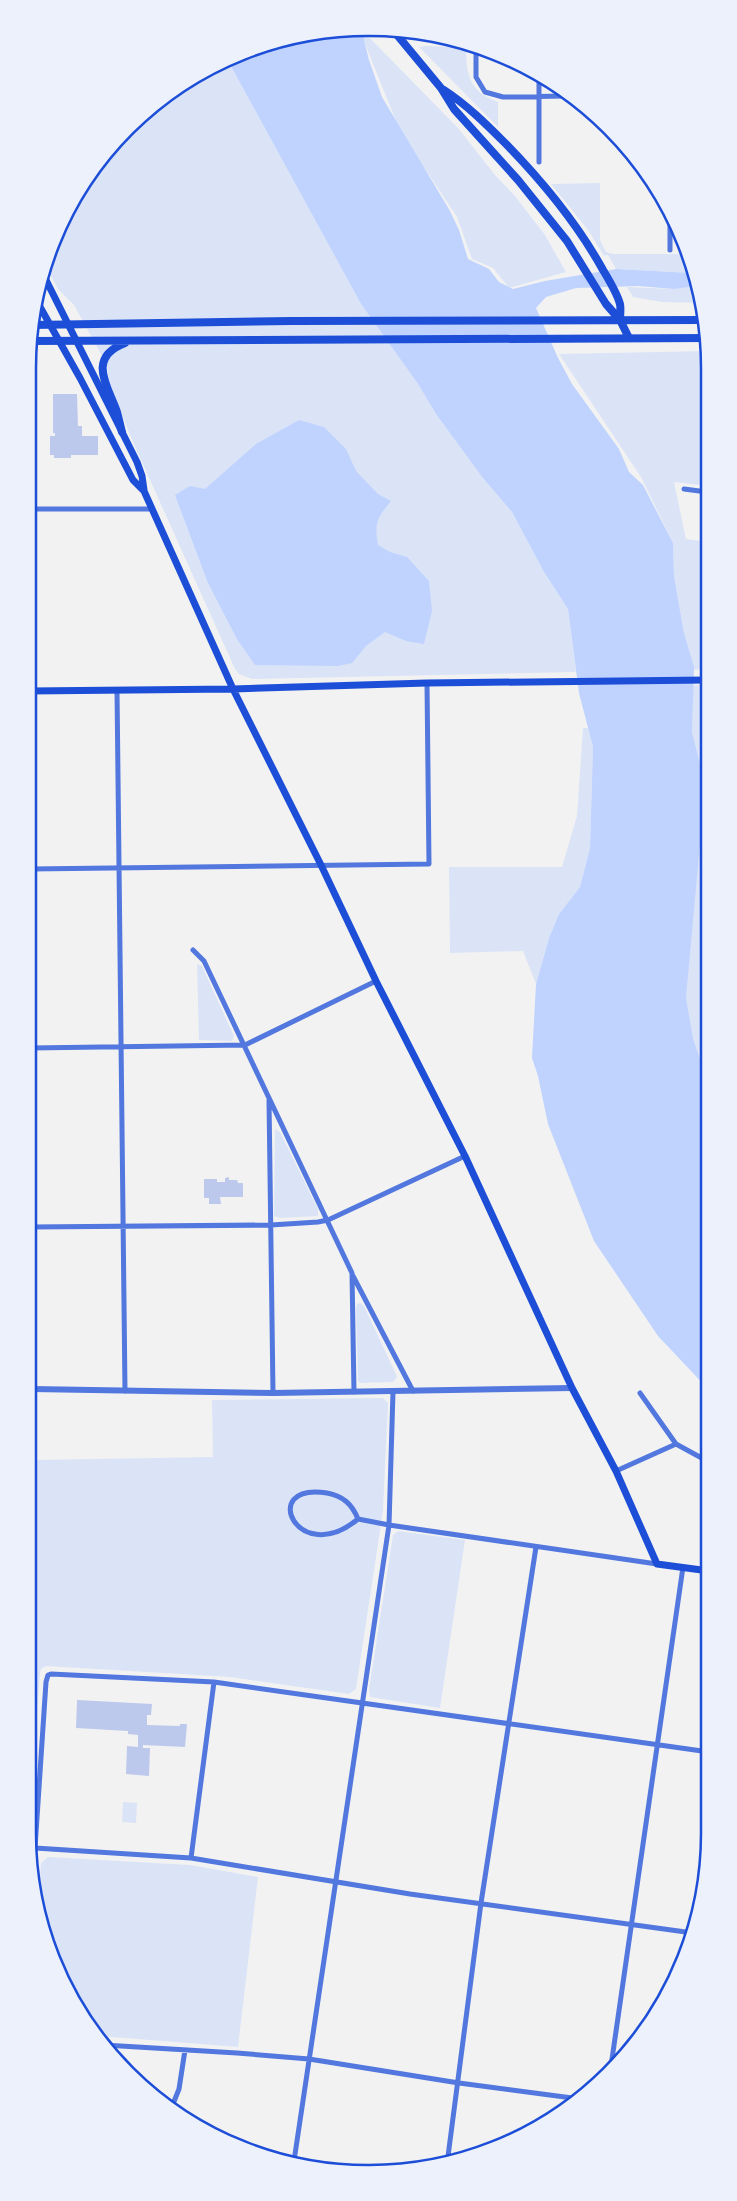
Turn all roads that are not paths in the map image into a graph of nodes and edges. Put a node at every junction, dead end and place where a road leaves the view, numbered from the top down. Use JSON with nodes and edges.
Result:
{"nodes":[{"id":1,"x":400,"y":38,"type":"edge"},
{"id":2,"x":476,"y":54,"type":"edge"},
{"id":3,"x":539,"y":83,"type":"edge"},
{"id":4,"x":441,"y":88,"type":"junction"},
{"id":5,"x":539,"y":96,"type":"junction"},
{"id":6,"x":559,"y":96,"type":"edge"},
{"id":7,"x":539,"y":162,"type":"dead end"},
{"id":8,"x":670,"y":230,"type":"edge"},
{"id":9,"x":670,"y":250,"type":"dead end"},
{"id":10,"x":48,"y":283,"type":"edge"},
{"id":11,"x":42,"y":310,"type":"edge"},
{"id":12,"x":620,"y":320,"type":"junction"},
{"id":13,"x":697,"y":320,"type":"edge"},
{"id":14,"x":50,"y":324,"type":"junction"},
{"id":15,"x":69,"y":324,"type":"junction"},
{"id":16,"x":39,"y":325,"type":"edge"},
{"id":17,"x":629,"y":338,"type":"junction"},
{"id":18,"x":699,"y":338,"type":"edge"},
{"id":19,"x":58,"y":340,"type":"junction"},
{"id":20,"x":38,"y":341,"type":"edge"},
{"id":21,"x":77,"y":341,"type":"junction"},
{"id":22,"x":129,"y":341,"type":"junction"},
{"id":23,"x":122,"y":432,"type":"junction"},
{"id":24,"x":684,"y":489,"type":"dead end"},
{"id":25,"x":144,"y":490,"type":"junction"},
{"id":26,"x":701,"y":491,"type":"edge"},
{"id":27,"x":36,"y":509,"type":"edge"},
{"id":28,"x":152,"y":509,"type":"junction"},
{"id":29,"x":701,"y":680,"type":"edge"},
{"id":30,"x":427,"y":683,"type":"junction"},
{"id":31,"x":233,"y":689,"type":"junction"},
{"id":32,"x":117,"y":690,"type":"junction"},
{"id":33,"x":36,"y":691,"type":"edge"},
{"id":34,"x":321,"y":865,"type":"junction"},
{"id":35,"x":119,"y":868,"type":"junction"},
{"id":36,"x":36,"y":869,"type":"edge"},
{"id":37,"x":193,"y":950,"type":"dead end"},
{"id":38,"x":376,"y":981,"type":"junction"},
{"id":39,"x":245,"y":1045,"type":"junction"},
{"id":40,"x":121,"y":1047,"type":"junction"},
{"id":41,"x":36,"y":1048,"type":"edge"},
{"id":42,"x":269,"y":1097,"type":"junction"},
{"id":43,"x":465,"y":1156,"type":"junction"},
{"id":44,"x":328,"y":1220,"type":"junction"},
{"id":45,"x":271,"y":1224,"type":"junction"},
{"id":46,"x":124,"y":1226,"type":"junction"},
{"id":47,"x":36,"y":1227,"type":"edge"},
{"id":48,"x":352,"y":1273,"type":"junction"},
{"id":49,"x":36,"y":1388,"type":"edge"},
{"id":50,"x":572,"y":1388,"type":"junction"},
{"id":51,"x":125,"y":1391,"type":"junction"},
{"id":52,"x":413,"y":1391,"type":"junction"},
{"id":53,"x":354,"y":1392,"type":"junction"},
{"id":54,"x":392,"y":1392,"type":"junction"},
{"id":55,"x":273,"y":1393,"type":"junction"},
{"id":56,"x":640,"y":1393,"type":"dead end"},
{"id":57,"x":676,"y":1444,"type":"junction"},
{"id":58,"x":701,"y":1458,"type":"edge"},
{"id":59,"x":616,"y":1471,"type":"junction"},
{"id":60,"x":358,"y":1519,"type":"junction"},
{"id":61,"x":390,"y":1525,"type":"junction"},
{"id":62,"x":536,"y":1547,"type":"junction"},
{"id":63,"x":657,"y":1564,"type":"junction"},
{"id":64,"x":683,"y":1567,"type":"junction"},
{"id":65,"x":701,"y":1570,"type":"edge"},
{"id":66,"x":214,"y":1682,"type":"junction"},
{"id":67,"x":363,"y":1702,"type":"junction"},
{"id":68,"x":509,"y":1723,"type":"junction"},
{"id":69,"x":658,"y":1745,"type":"junction"},
{"id":70,"x":701,"y":1751,"type":"edge"},
{"id":71,"x":36,"y":1793,"type":"edge"},
{"id":72,"x":37,"y":1848,"type":"edge"},
{"id":73,"x":192,"y":1858,"type":"junction"},
{"id":74,"x":335,"y":1882,"type":"junction"},
{"id":75,"x":481,"y":1903,"type":"junction"},
{"id":76,"x":631,"y":1924,"type":"junction"},
{"id":77,"x":685,"y":1932,"type":"edge"},
{"id":78,"x":114,"y":2046,"type":"edge"},
{"id":79,"x":185,"y":2050,"type":"junction"},
{"id":80,"x":612,"y":2058,"type":"edge"},
{"id":81,"x":309,"y":2060,"type":"junction"},
{"id":82,"x":459,"y":2083,"type":"junction"},
{"id":83,"x":569,"y":2098,"type":"edge"},
{"id":84,"x":174,"y":2102,"type":"edge"},
{"id":85,"x":448,"y":2154,"type":"edge"},
{"id":86,"x":295,"y":2156,"type":"edge"}],
"edges":[{"from":1,"to":4,"type":"main road"},
{"from":2,"to":5,"type":"street"},
{"from":3,"to":5,"type":"street"},
{"from":4,"to":12,"type":"main road"},
{"from":4,"to":12,"type":"main road"},
{"from":5,"to":6,"type":"street"},
{"from":5,"to":7,"type":"street"},
{"from":8,"to":9,"type":"street"},
{"from":10,"to":15,"type":"main road"},
{"from":11,"to":14,"type":"main road"},
{"from":12,"to":13,"type":"main road"},
{"from":12,"to":15,"type":"main road"},
{"from":12,"to":17,"type":"main road"},
{"from":14,"to":15,"type":"main road"},
{"from":14,"to":16,"type":"main road"},
{"from":14,"to":19,"type":"main road"},
{"from":15,"to":21,"type":"main road"},
{"from":17,"to":18,"type":"main road"},
{"from":17,"to":22,"type":"main road"},
{"from":19,"to":20,"type":"main road"},
{"from":19,"to":21,"type":"main road"},
{"from":19,"to":25,"type":"main road"},
{"from":21,"to":22,"type":"main road"},
{"from":21,"to":23,"type":"main road"},
{"from":22,"to":23,"type":"main road"},
{"from":23,"to":25,"type":"main road"},
{"from":24,"to":26,"type":"street"},
{"from":25,"to":28,"type":"main road"},
{"from":27,"to":28,"type":"street"},
{"from":28,"to":31,"type":"main road"},
{"from":29,"to":30,"type":"main road"},
{"from":30,"to":31,"type":"main road"},
{"from":30,"to":34,"type":"street"},
{"from":31,"to":32,"type":"main road"},
{"from":31,"to":34,"type":"main road"},
{"from":32,"to":33,"type":"main road"},
{"from":32,"to":35,"type":"street"},
{"from":34,"to":35,"type":"street"},
{"from":34,"to":38,"type":"main road"},
{"from":35,"to":36,"type":"street"},
{"from":35,"to":40,"type":"street"},
{"from":37,"to":39,"type":"street"},
{"from":38,"to":39,"type":"street"},
{"from":38,"to":43,"type":"main road"},
{"from":39,"to":40,"type":"street"},
{"from":39,"to":42,"type":"street"},
{"from":40,"to":41,"type":"street"},
{"from":40,"to":46,"type":"street"},
{"from":42,"to":44,"type":"street"},
{"from":42,"to":45,"type":"street"},
{"from":43,"to":44,"type":"street"},
{"from":43,"to":50,"type":"main road"},
{"from":44,"to":45,"type":"street"},
{"from":44,"to":48,"type":"street"},
{"from":45,"to":46,"type":"street"},
{"from":45,"to":55,"type":"street"},
{"from":46,"to":47,"type":"street"},
{"from":46,"to":51,"type":"street"},
{"from":48,"to":52,"type":"street"},
{"from":48,"to":53,"type":"street"},
{"from":49,"to":51,"type":"street"},
{"from":50,"to":52,"type":"street"},
{"from":50,"to":59,"type":"main road"},
{"from":51,"to":55,"type":"street"},
{"from":52,"to":54,"type":"street"},
{"from":53,"to":54,"type":"street"},
{"from":53,"to":55,"type":"street"},
{"from":54,"to":61,"type":"street"},
{"from":56,"to":57,"type":"street"},
{"from":57,"to":58,"type":"street"},
{"from":57,"to":59,"type":"street"},
{"from":59,"to":63,"type":"main road"},
{"from":60,"to":60,"type":"street"},
{"from":60,"to":61,"type":"street"},
{"from":61,"to":62,"type":"street"},
{"from":61,"to":67,"type":"street"},
{"from":62,"to":63,"type":"street"},
{"from":62,"to":68,"type":"street"},
{"from":63,"to":64,"type":"main road"},
{"from":64,"to":65,"type":"main road"},
{"from":64,"to":69,"type":"street"},
{"from":66,"to":67,"type":"street"},
{"from":66,"to":71,"type":"street"},
{"from":66,"to":73,"type":"street"},
{"from":67,"to":68,"type":"street"},
{"from":67,"to":74,"type":"street"},
{"from":68,"to":69,"type":"street"},
{"from":68,"to":75,"type":"street"},
{"from":69,"to":70,"type":"street"},
{"from":69,"to":76,"type":"street"},
{"from":72,"to":73,"type":"street"},
{"from":73,"to":74,"type":"street"},
{"from":74,"to":75,"type":"street"},
{"from":74,"to":81,"type":"street"},
{"from":75,"to":76,"type":"street"},
{"from":75,"to":82,"type":"street"},
{"from":76,"to":77,"type":"street"},
{"from":76,"to":80,"type":"street"},
{"from":78,"to":79,"type":"street"},
{"from":79,"to":81,"type":"street"},
{"from":79,"to":84,"type":"street"},
{"from":81,"to":82,"type":"street"},
{"from":81,"to":86,"type":"street"},
{"from":82,"to":83,"type":"street"},
{"from":82,"to":85,"type":"street"}]}
